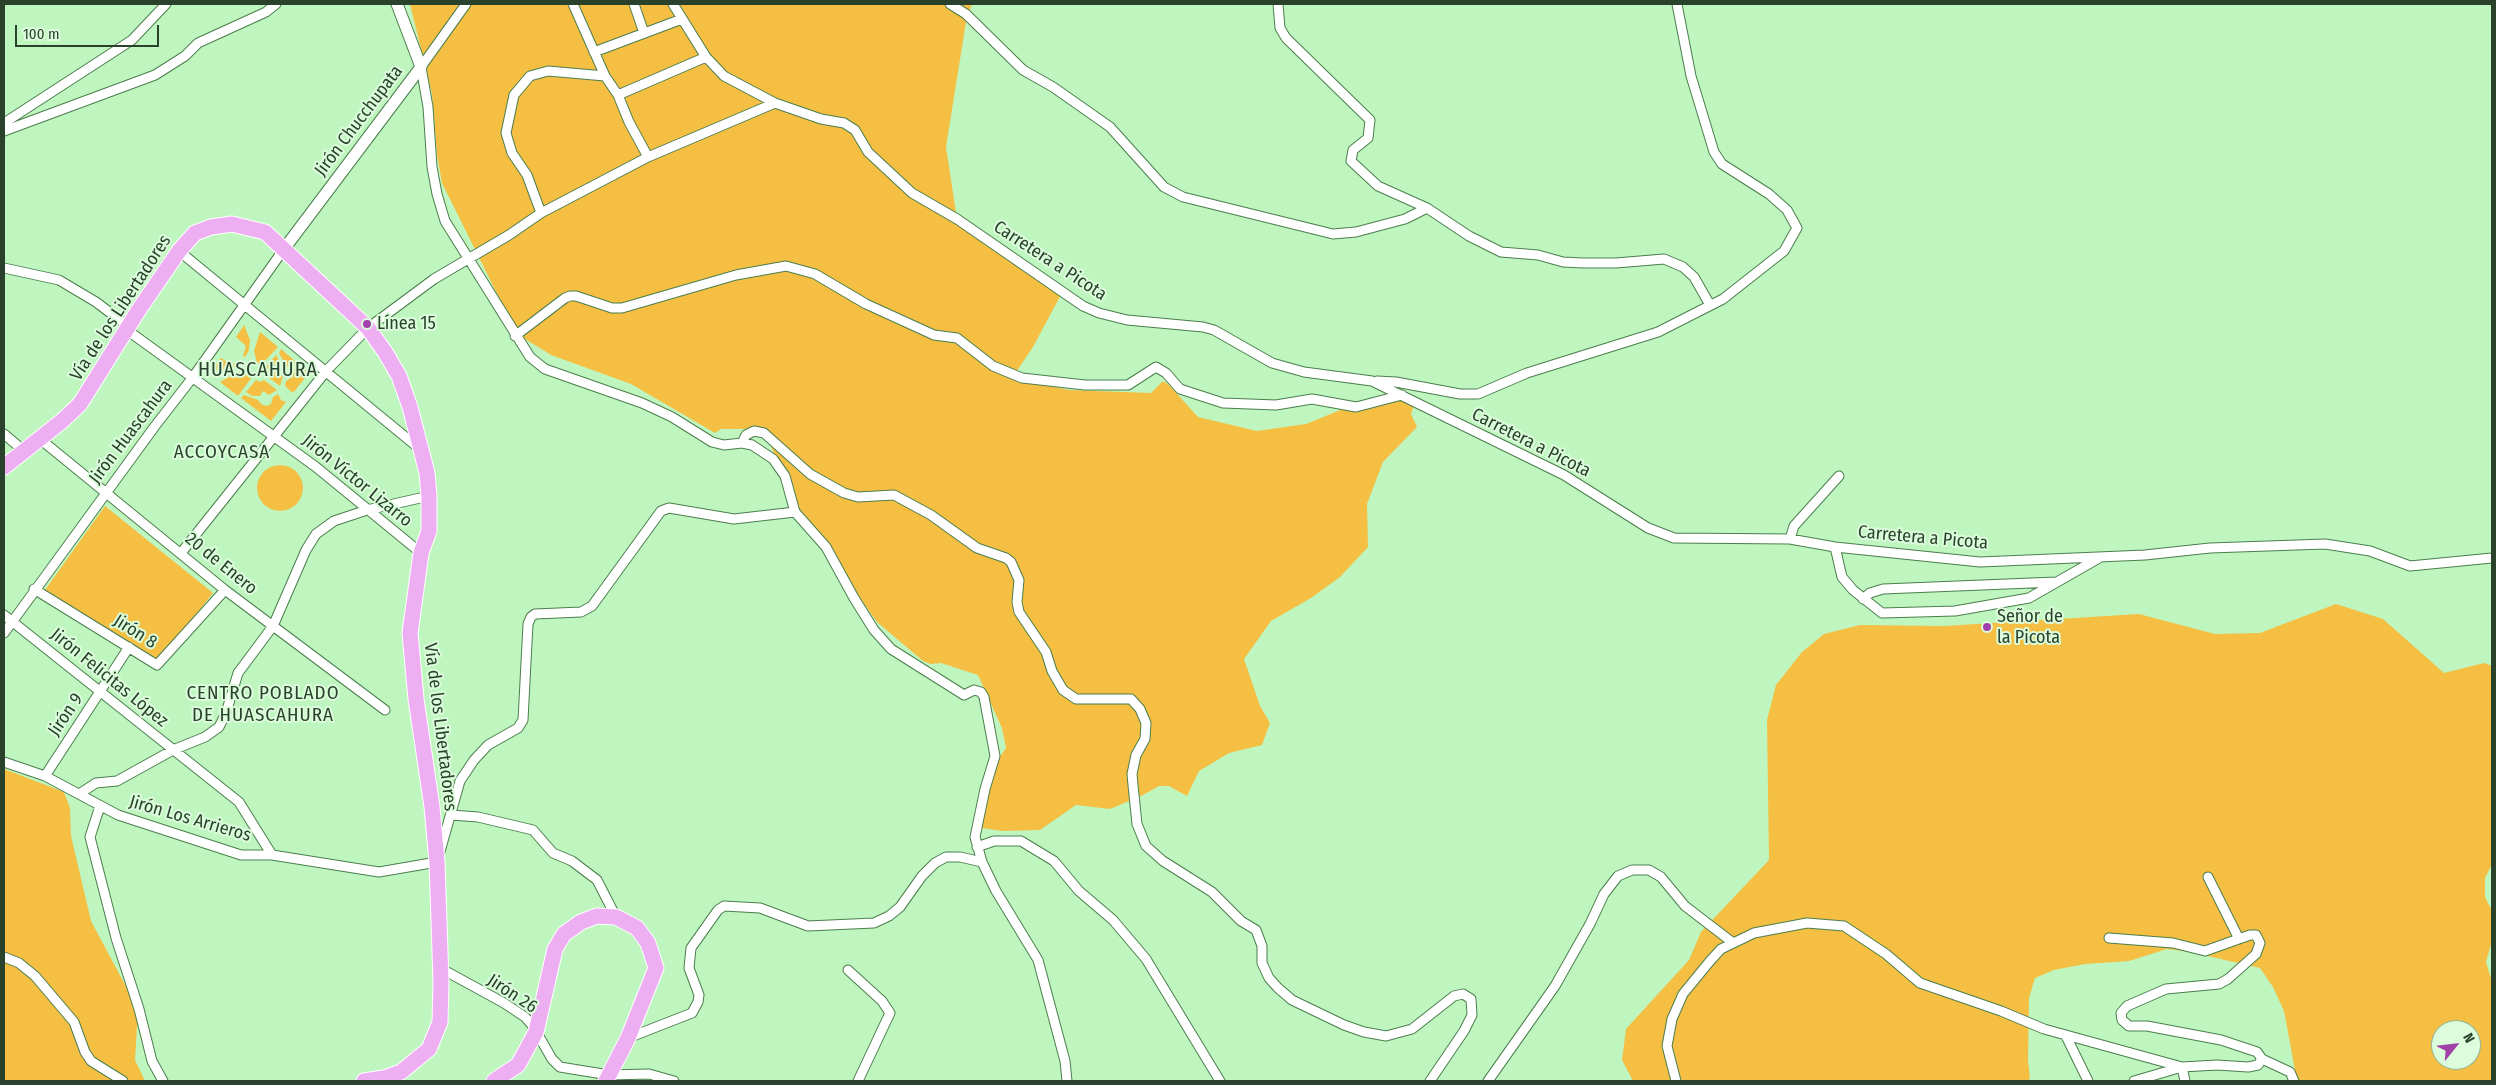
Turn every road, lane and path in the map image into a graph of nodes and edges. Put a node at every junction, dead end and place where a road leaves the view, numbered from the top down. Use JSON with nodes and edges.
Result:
{"nodes":[{"id":1,"x":166,"y":4,"type":"edge"},
{"id":2,"x":276,"y":4,"type":"edge"},
{"id":3,"x":397,"y":4,"type":"edge"},
{"id":4,"x":466,"y":4,"type":"edge"},
{"id":5,"x":573,"y":4,"type":"edge"},
{"id":6,"x":634,"y":4,"type":"edge"},
{"id":7,"x":673,"y":4,"type":"edge"},
{"id":8,"x":950,"y":4,"type":"edge"},
{"id":9,"x":1278,"y":4,"type":"edge"},
{"id":10,"x":1677,"y":4,"type":"edge"},
{"id":11,"x":682,"y":19,"type":"junction"},
{"id":12,"x":644,"y":33,"type":"junction"},
{"id":13,"x":594,"y":52,"type":"junction"},
{"id":14,"x":706,"y":57,"type":"junction"},
{"id":15,"x":421,"y":67,"type":"junction"},
{"id":16,"x":605,"y":76,"type":"junction"},
{"id":17,"x":618,"y":95,"type":"junction"},
{"id":18,"x":774,"y":103,"type":"junction"},
{"id":19,"x":4,"y":123,"type":"edge"},
{"id":20,"x":4,"y":131,"type":"edge"},
{"id":21,"x":648,"y":157,"type":"junction"},
{"id":22,"x":1427,"y":208,"type":"junction"},
{"id":23,"x":541,"y":213,"type":"junction"},
{"id":24,"x":284,"y":249,"type":"junction"},
{"id":25,"x":179,"y":251,"type":"junction"},
{"id":26,"x":470,"y":259,"type":"junction"},
{"id":27,"x":4,"y":268,"type":"edge"},
{"id":28,"x":245,"y":304,"type":"junction"},
{"id":29,"x":1710,"y":305,"type":"junction"},
{"id":30,"x":128,"y":328,"type":"junction"},
{"id":31,"x":368,"y":328,"type":"junction"},
{"id":32,"x":515,"y":336,"type":"junction"},
{"id":33,"x":327,"y":370,"type":"junction"},
{"id":34,"x":193,"y":377,"type":"junction"},
{"id":35,"x":1372,"y":381,"type":"junction"},
{"id":36,"x":1402,"y":395,"type":"junction"},
{"id":37,"x":4,"y":434,"type":"edge"},
{"id":38,"x":273,"y":436,"type":"junction"},
{"id":39,"x":40,"y":439,"type":"junction"},
{"id":40,"x":742,"y":443,"type":"junction"},
{"id":41,"x":421,"y":450,"type":"junction"},
{"id":42,"x":24,"y":451,"type":"junction"},
{"id":43,"x":4,"y":467,"type":"edge"},
{"id":44,"x":1839,"y":476,"type":"dead end"},
{"id":45,"x":105,"y":493,"type":"junction"},
{"id":46,"x":430,"y":496,"type":"junction"},
{"id":47,"x":368,"y":510,"type":"junction"},
{"id":48,"x":795,"y":512,"type":"junction"},
{"id":49,"x":1790,"y":539,"type":"junction"},
{"id":50,"x":1835,"y":547,"type":"junction"},
{"id":51,"x":181,"y":553,"type":"junction"},
{"id":52,"x":421,"y":553,"type":"junction"},
{"id":53,"x":2102,"y":557,"type":"junction"},
{"id":54,"x":2492,"y":558,"type":"edge"},
{"id":55,"x":2056,"y":582,"type":"junction"},
{"id":56,"x":34,"y":589,"type":"junction"},
{"id":57,"x":225,"y":590,"type":"junction"},
{"id":58,"x":1864,"y":599,"type":"junction"},
{"id":59,"x":4,"y":615,"type":"edge"},
{"id":60,"x":12,"y":622,"type":"junction"},
{"id":61,"x":273,"y":626,"type":"junction"},
{"id":62,"x":4,"y":634,"type":"edge"},
{"id":63,"x":129,"y":647,"type":"junction"},
{"id":64,"x":100,"y":694,"type":"junction"},
{"id":65,"x":385,"y":710,"type":"dead end"},
{"id":66,"x":173,"y":750,"type":"junction"},
{"id":67,"x":4,"y":762,"type":"edge"},
{"id":68,"x":46,"y":776,"type":"junction"},
{"id":69,"x":79,"y":794,"type":"junction"},
{"id":70,"x":100,"y":806,"type":"junction"},
{"id":71,"x":451,"y":815,"type":"junction"},
{"id":72,"x":977,"y":846,"type":"junction"},
{"id":73,"x":272,"y":855,"type":"junction"},
{"id":74,"x":437,"y":862,"type":"junction"},
{"id":75,"x":982,"y":862,"type":"junction"},
{"id":76,"x":2208,"y":877,"type":"dead end"},
{"id":77,"x":616,"y":917,"type":"junction"},
{"id":78,"x":2109,"y":938,"type":"dead end"},
{"id":79,"x":2239,"y":939,"type":"junction"},
{"id":80,"x":1732,"y":942,"type":"junction"},
{"id":81,"x":4,"y":957,"type":"edge"},
{"id":82,"x":440,"y":968,"type":"junction"},
{"id":83,"x":848,"y":970,"type":"dead end"},
{"id":84,"x":536,"y":1032,"type":"junction"},
{"id":85,"x":2066,"y":1036,"type":"junction"},
{"id":86,"x":628,"y":1038,"type":"junction"},
{"id":87,"x":2262,"y":1059,"type":"junction"},
{"id":88,"x":2182,"y":1067,"type":"junction"},
{"id":89,"x":607,"y":1078,"type":"edge"},
{"id":90,"x":123,"y":1081,"type":"edge"},
{"id":91,"x":162,"y":1081,"type":"edge"},
{"id":92,"x":364,"y":1081,"type":"edge"},
{"id":93,"x":494,"y":1081,"type":"edge"},
{"id":94,"x":674,"y":1081,"type":"edge"},
{"id":95,"x":858,"y":1081,"type":"edge"},
{"id":96,"x":1066,"y":1081,"type":"edge"},
{"id":97,"x":1220,"y":1081,"type":"edge"},
{"id":98,"x":1430,"y":1081,"type":"edge"},
{"id":99,"x":1488,"y":1081,"type":"edge"},
{"id":100,"x":1676,"y":1081,"type":"edge"},
{"id":101,"x":2088,"y":1081,"type":"edge"},
{"id":102,"x":2134,"y":1081,"type":"edge"},
{"id":103,"x":2185,"y":1081,"type":"edge"},
{"id":104,"x":2294,"y":1081,"type":"edge"}],
"edges":[{"from":1,"to":19,"type":"street"},
{"from":2,"to":20,"type":"street"},
{"from":3,"to":15,"type":"street","name":"Jirón Chucchupata"},
{"from":4,"to":15,"type":"street"},
{"from":5,"to":13,"type":"street"},
{"from":6,"to":12,"type":"street"},
{"from":7,"to":11,"type":"street","name":"Carretera a Picota"},
{"from":8,"to":22,"type":"street"},
{"from":9,"to":22,"type":"street"},
{"from":10,"to":29,"type":"street"},
{"from":11,"to":12,"type":"street"},
{"from":11,"to":14,"type":"street","name":"Carretera a Picota"},
{"from":12,"to":13,"type":"street"},
{"from":13,"to":16,"type":"street"},
{"from":14,"to":17,"type":"street"},
{"from":14,"to":18,"type":"street","name":"Carretera a Picota"},
{"from":15,"to":24,"type":"street","name":"Jirón Chucchupata"},
{"from":15,"to":26,"type":"street"},
{"from":16,"to":17,"type":"street"},
{"from":16,"to":23,"type":"street"},
{"from":17,"to":21,"type":"street"},
{"from":18,"to":21,"type":"street"},
{"from":18,"to":35,"type":"street","name":"Carretera a Picota"},
{"from":21,"to":23,"type":"street"},
{"from":22,"to":29,"type":"street"},
{"from":23,"to":26,"type":"street"},
{"from":24,"to":25,"type":"highway","name":"Vía de los Libertadores"},
{"from":24,"to":28,"type":"street","name":"Jirón Huascahura"},
{"from":24,"to":31,"type":"highway","name":"Vía de los Libertadores"},
{"from":25,"to":28,"type":"street"},
{"from":25,"to":30,"type":"highway","name":"Vía de los Libertadores"},
{"from":26,"to":31,"type":"street"},
{"from":26,"to":32,"type":"street"},
{"from":27,"to":30,"type":"street","name":"Jirón Víctor Lizarro"},
{"from":28,"to":33,"type":"street"},
{"from":28,"to":34,"type":"street","name":"Jirón Huascahura"},
{"from":29,"to":35,"type":"street"},
{"from":30,"to":34,"type":"street","name":"Jirón Víctor Lizarro"},
{"from":30,"to":39,"type":"highway","name":"Vía de los Libertadores"},
{"from":31,"to":33,"type":"street"},
{"from":31,"to":41,"type":"highway","name":"Vía de los Libertadores"},
{"from":32,"to":36,"type":"street"},
{"from":32,"to":40,"type":"street"},
{"from":33,"to":38,"type":"street"},
{"from":33,"to":41,"type":"street"},
{"from":34,"to":38,"type":"street","name":"Jirón Víctor Lizarro"},
{"from":34,"to":45,"type":"street","name":"Jirón Huascahura"},
{"from":35,"to":36,"type":"street","name":"Carretera a Picota"},
{"from":36,"to":49,"type":"street","name":"Carretera a Picota"},
{"from":37,"to":42,"type":"street"},
{"from":38,"to":47,"type":"street","name":"Jirón Víctor Lizarro"},
{"from":38,"to":51,"type":"street"},
{"from":39,"to":42,"type":"highway","name":"Vía de los Libertadores"},
{"from":39,"to":45,"type":"street","name":"20 de Enero"},
{"from":40,"to":48,"type":"street"},
{"from":40,"to":98,"type":"street"},
{"from":41,"to":46,"type":"highway","name":"Vía de los Libertadores"},
{"from":42,"to":43,"type":"highway","name":"Vía de los Libertadores"},
{"from":44,"to":49,"type":"street"},
{"from":45,"to":51,"type":"street","name":"20 de Enero"},
{"from":45,"to":56,"type":"street","name":"Jirón Huascahura"},
{"from":46,"to":47,"type":"street"},
{"from":46,"to":52,"type":"highway","name":"Vía de los Libertadores"},
{"from":47,"to":52,"type":"street","name":"Jirón Víctor Lizarro"},
{"from":47,"to":61,"type":"street"},
{"from":48,"to":71,"type":"street"},
{"from":48,"to":72,"type":"street"},
{"from":49,"to":50,"type":"street","name":"Carretera a Picota"},
{"from":50,"to":53,"type":"street","name":"Carretera a Picota"},
{"from":50,"to":58,"type":"street"},
{"from":51,"to":57,"type":"street","name":"20 de Enero"},
{"from":52,"to":74,"type":"highway","name":"Vía de los Libertadores"},
{"from":53,"to":54,"type":"street","name":"Carretera a Picota"},
{"from":53,"to":55,"type":"street"},
{"from":55,"to":58,"type":"street"},
{"from":55,"to":58,"type":"street"},
{"from":56,"to":60,"type":"street","name":"Jirón Huascahura"},
{"from":56,"to":63,"type":"street","name":"Jirón 8"},
{"from":57,"to":61,"type":"street","name":"20 de Enero"},
{"from":57,"to":63,"type":"street","name":"Jirón 8"},
{"from":59,"to":60,"type":"street","name":"Jirón Felicitas López"},
{"from":60,"to":62,"type":"street","name":"Jirón Huascahura"},
{"from":60,"to":64,"type":"street","name":"Jirón Felicitas López"},
{"from":61,"to":65,"type":"street","name":"20 de Enero"},
{"from":61,"to":66,"type":"street"},
{"from":63,"to":64,"type":"street","name":"Jirón 9"},
{"from":64,"to":66,"type":"street","name":"Jirón Felicitas López"},
{"from":64,"to":68,"type":"street","name":"Jirón 9"},
{"from":66,"to":69,"type":"street"},
{"from":66,"to":73,"type":"street","name":"Jirón Felicitas López"},
{"from":67,"to":68,"type":"street","name":"Jirón Los Arrieros"},
{"from":68,"to":69,"type":"street","name":"Jirón Los Arrieros"},
{"from":69,"to":70,"type":"street","name":"Jirón Los Arrieros"},
{"from":70,"to":73,"type":"street","name":"Jirón Los Arrieros"},
{"from":70,"to":91,"type":"street"},
{"from":71,"to":74,"type":"street"},
{"from":71,"to":77,"type":"street"},
{"from":72,"to":75,"type":"street"},
{"from":72,"to":97,"type":"street"},
{"from":73,"to":74,"type":"street","name":"Jirón Los Arrieros"},
{"from":74,"to":82,"type":"highway","name":"Vía de los Libertadores"},
{"from":75,"to":86,"type":"street"},
{"from":75,"to":96,"type":"street"},
{"from":76,"to":79,"type":"street"},
{"from":77,"to":84,"type":"highway"},
{"from":77,"to":86,"type":"highway"},
{"from":78,"to":79,"type":"street"},
{"from":79,"to":87,"type":"street"},
{"from":80,"to":85,"type":"street"},
{"from":80,"to":99,"type":"street"},
{"from":80,"to":100,"type":"street"},
{"from":81,"to":90,"type":"street"},
{"from":82,"to":84,"type":"street","name":"Jirón 26"},
{"from":82,"to":92,"type":"highway","name":"Vía de los Libertadores"},
{"from":83,"to":95,"type":"street"},
{"from":84,"to":89,"type":"street","name":"Jirón 26"},
{"from":84,"to":93,"type":"highway"},
{"from":85,"to":88,"type":"street"},
{"from":85,"to":101,"type":"street"},
{"from":86,"to":89,"type":"highway"},
{"from":87,"to":88,"type":"street"},
{"from":87,"to":104,"type":"street"},
{"from":88,"to":102,"type":"street"},
{"from":88,"to":103,"type":"street"},
{"from":89,"to":94,"type":"street","name":"Jirón 26"}]}
